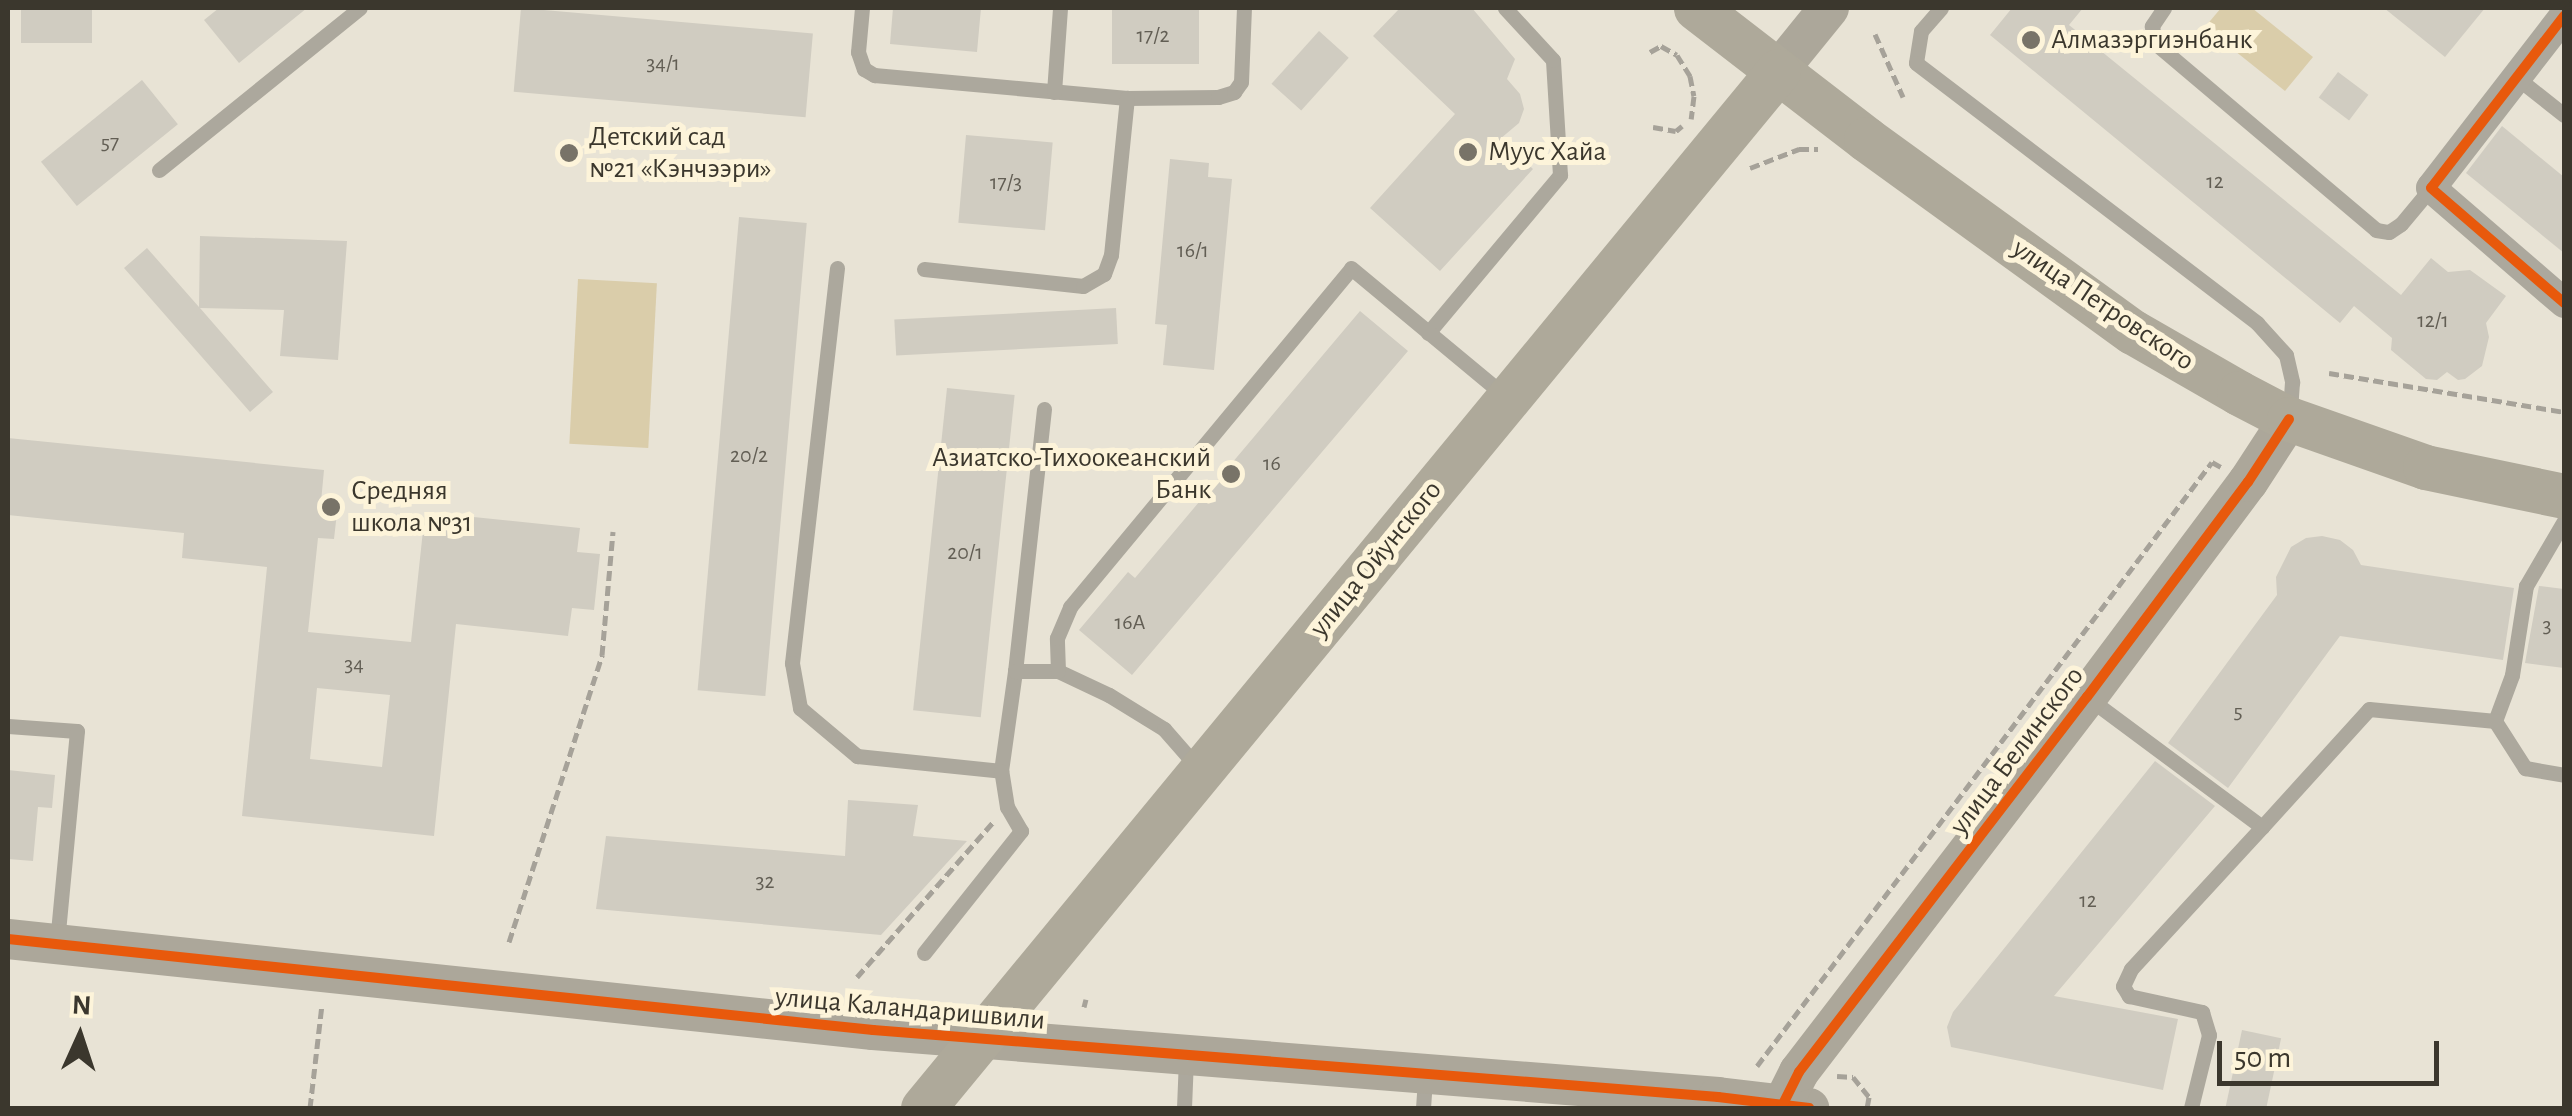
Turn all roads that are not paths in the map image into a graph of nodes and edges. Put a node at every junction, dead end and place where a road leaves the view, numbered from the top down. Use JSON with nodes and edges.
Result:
{"nodes":[{"id":1,"x":360,"y":8,"type":"edge"},
{"id":2,"x":862,"y":8,"type":"edge"},
{"id":3,"x":1060,"y":8,"type":"edge"},
{"id":4,"x":1244,"y":8,"type":"edge"},
{"id":5,"x":1505,"y":8,"type":"edge"},
{"id":6,"x":1696,"y":8,"type":"edge"},
{"id":7,"x":1828,"y":8,"type":"edge"},
{"id":8,"x":1941,"y":8,"type":"edge"},
{"id":9,"x":2164,"y":8,"type":"edge"},
{"id":10,"x":2564,"y":16,"type":"edge"},
{"id":11,"x":1778,"y":71,"type":"junction"},
{"id":12,"x":2516,"y":77,"type":"junction"},
{"id":13,"x":1054,"y":92,"type":"junction"},
{"id":14,"x":1127,"y":98,"type":"junction"},
{"id":15,"x":2564,"y":114,"type":"edge"},
{"id":16,"x":159,"y":170,"type":"dead end"},
{"id":17,"x":2432,"y":188,"type":"junction"},
{"id":18,"x":837,"y":268,"type":"dead end"},
{"id":19,"x":924,"y":270,"type":"dead end"},
{"id":20,"x":2564,"y":303,"type":"edge"},
{"id":21,"x":1428,"y":334,"type":"junction"},
{"id":22,"x":1508,"y":398,"type":"junction"},
{"id":23,"x":1044,"y":409,"type":"dead end"},
{"id":24,"x":2289,"y":419,"type":"junction"},
{"id":25,"x":2564,"y":496,"type":"edge"},
{"id":26,"x":2564,"y":522,"type":"edge"},
{"id":27,"x":1015,"y":670,"type":"junction"},
{"id":28,"x":1058,"y":671,"type":"junction"},
{"id":29,"x":2087,"y":697,"type":"junction"},
{"id":30,"x":2495,"y":722,"type":"junction"},
{"id":31,"x":8,"y":726,"type":"edge"},
{"id":32,"x":1001,"y":771,"type":"junction"},
{"id":33,"x":1201,"y":772,"type":"junction"},
{"id":34,"x":2564,"y":774,"type":"edge"},
{"id":35,"x":2262,"y":826,"type":"junction"},
{"id":36,"x":8,"y":938,"type":"edge"},
{"id":37,"x":57,"y":942,"type":"junction"},
{"id":38,"x":924,"y":953,"type":"dead end"},
{"id":39,"x":980,"y":1040,"type":"junction"},
{"id":40,"x":1186,"y":1056,"type":"junction"},
{"id":41,"x":1424,"y":1093,"type":"edge"},
{"id":42,"x":1790,"y":1107,"type":"edge"},
{"id":43,"x":923,"y":1108,"type":"edge"},
{"id":44,"x":1184,"y":1108,"type":"edge"},
{"id":45,"x":2191,"y":1108,"type":"edge"}],
"edges":[{"from":1,"to":16,"type":"lane"},
{"from":2,"to":13,"type":"lane"},
{"from":3,"to":13,"type":"lane"},
{"from":4,"to":14,"type":"lane"},
{"from":5,"to":21,"type":"lane"},
{"from":6,"to":11,"type":"main road","name":"улица Петровского"},
{"from":7,"to":11,"type":"street","name":"улица Ойунского"},
{"from":8,"to":24,"type":"lane"},
{"from":9,"to":17,"type":"lane"},
{"from":10,"to":12,"type":"street"},
{"from":11,"to":22,"type":"main road","name":"улица Ойунского"},
{"from":11,"to":24,"type":"main road","name":"улица Петровского"},
{"from":12,"to":15,"type":"lane"},
{"from":12,"to":17,"type":"street"},
{"from":13,"to":14,"type":"lane"},
{"from":14,"to":19,"type":"lane"},
{"from":17,"to":20,"type":"street"},
{"from":18,"to":32,"type":"lane"},
{"from":21,"to":22,"type":"lane"},
{"from":21,"to":28,"type":"lane"},
{"from":22,"to":33,"type":"main road","name":"улица Ойунского"},
{"from":23,"to":27,"type":"lane"},
{"from":24,"to":25,"type":"main road","name":"улица Петровского"},
{"from":24,"to":29,"type":"street","name":"улица Белинского"},
{"from":26,"to":30,"type":"lane"},
{"from":27,"to":28,"type":"lane"},
{"from":27,"to":32,"type":"lane"},
{"from":28,"to":33,"type":"lane"},
{"from":29,"to":35,"type":"lane"},
{"from":29,"to":42,"type":"street","name":"улица Белинского"},
{"from":30,"to":34,"type":"lane"},
{"from":30,"to":35,"type":"lane"},
{"from":31,"to":37,"type":"lane"},
{"from":32,"to":38,"type":"lane"},
{"from":33,"to":39,"type":"main road","name":"улица Ойунского"},
{"from":35,"to":45,"type":"lane"},
{"from":36,"to":37,"type":"street","name":"улица Каландаришвили"},
{"from":37,"to":39,"type":"street","name":"улица Каландаришвили"},
{"from":39,"to":40,"type":"street","name":"улица Каландаришвили"},
{"from":39,"to":43,"type":"main road","name":"улица Ойунского"},
{"from":40,"to":41,"type":"street","name":"улица Каландаришвили"},
{"from":40,"to":44,"type":"lane"},
{"from":41,"to":42,"type":"street","name":"улица Каландаришвили"}]}
